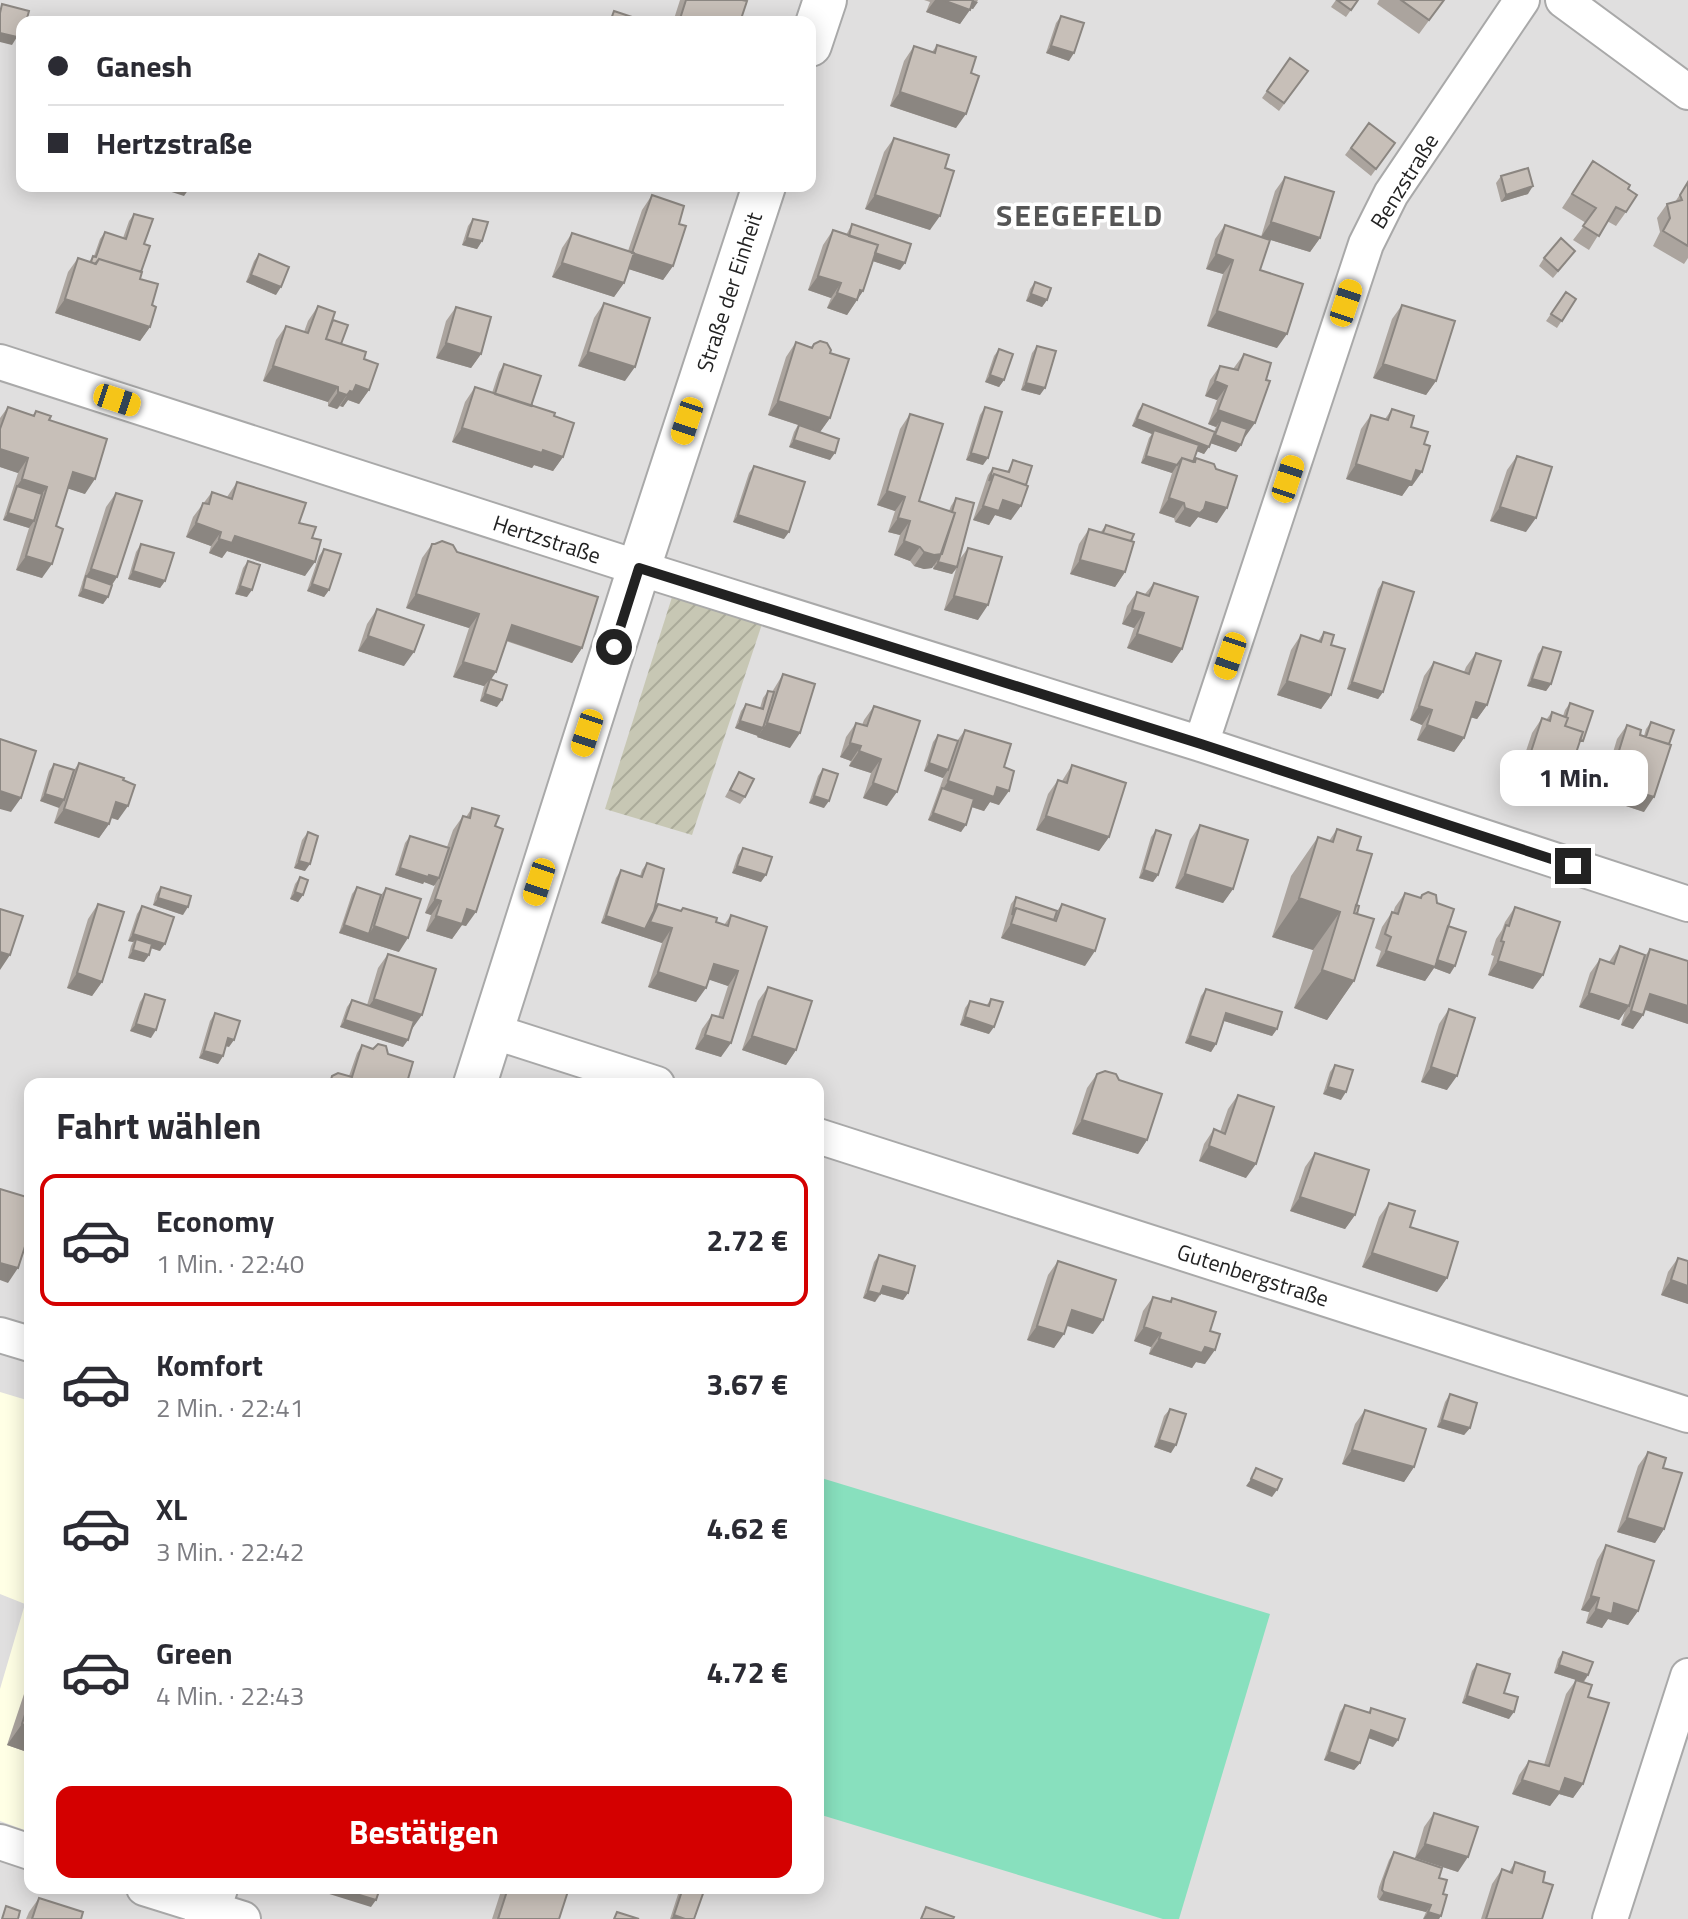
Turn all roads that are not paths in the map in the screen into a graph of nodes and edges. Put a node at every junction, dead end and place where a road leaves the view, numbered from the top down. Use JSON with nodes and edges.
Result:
{"nodes":[{"id":1,"x":825,"y":0,"type":"edge"},
{"id":2,"x":1522,"y":0,"type":"edge"},
{"id":3,"x":1563,"y":0,"type":"edge"},
{"id":4,"x":816,"y":27,"type":"edge"},
{"id":5,"x":1683,"y":77,"type":"edge"},
{"id":6,"x":762,"y":192,"type":"edge"},
{"id":7,"x":0,"y":362,"type":"edge"},
{"id":8,"x":639,"y":568,"type":"junction"},
{"id":9,"x":1201,"y":744,"type":"junction"},
{"id":10,"x":1688,"y":904,"type":"edge"},
{"id":11,"x":492,"y":1031,"type":"junction"},
{"id":12,"x":477,"y":1078,"type":"edge"},
{"id":13,"x":638,"y":1078,"type":"edge"},
{"id":14,"x":824,"y":1138,"type":"edge"},
{"id":15,"x":0,"y":1335,"type":"edge"},
{"id":16,"x":24,"y":1342,"type":"edge"},
{"id":17,"x":1688,"y":1415,"type":"edge"},
{"id":18,"x":1688,"y":1676,"type":"edge"},
{"id":19,"x":0,"y":1842,"type":"edge"},
{"id":20,"x":24,"y":1850,"type":"edge"},
{"id":21,"x":165,"y":1894,"type":"edge"},
{"id":22,"x":219,"y":1909,"type":"edge"},
{"id":23,"x":1610,"y":1919,"type":"edge"}],
"edges":[{"from":1,"to":4,"type":"street"},
{"from":2,"to":9,"type":"street","name":"Benzstraße"},
{"from":3,"to":5,"type":"street"},
{"from":6,"to":8,"type":"street","name":"Straße der Einheit"},
{"from":7,"to":8,"type":"street","name":"Hertzstraße"},
{"from":8,"to":9,"type":"street","name":"Hertzstraße"},
{"from":8,"to":11,"type":"street","name":"Straße der Einheit"},
{"from":9,"to":10,"type":"street","name":"Hertzstraße"},
{"from":11,"to":12,"type":"street","name":"Straße der Einheit"},
{"from":11,"to":13,"type":"street"},
{"from":14,"to":17,"type":"street","name":"Gutenbergstraße"},
{"from":15,"to":16,"type":"street"},
{"from":18,"to":23,"type":"street"},
{"from":19,"to":20,"type":"street"},
{"from":21,"to":22,"type":"street"}]}
